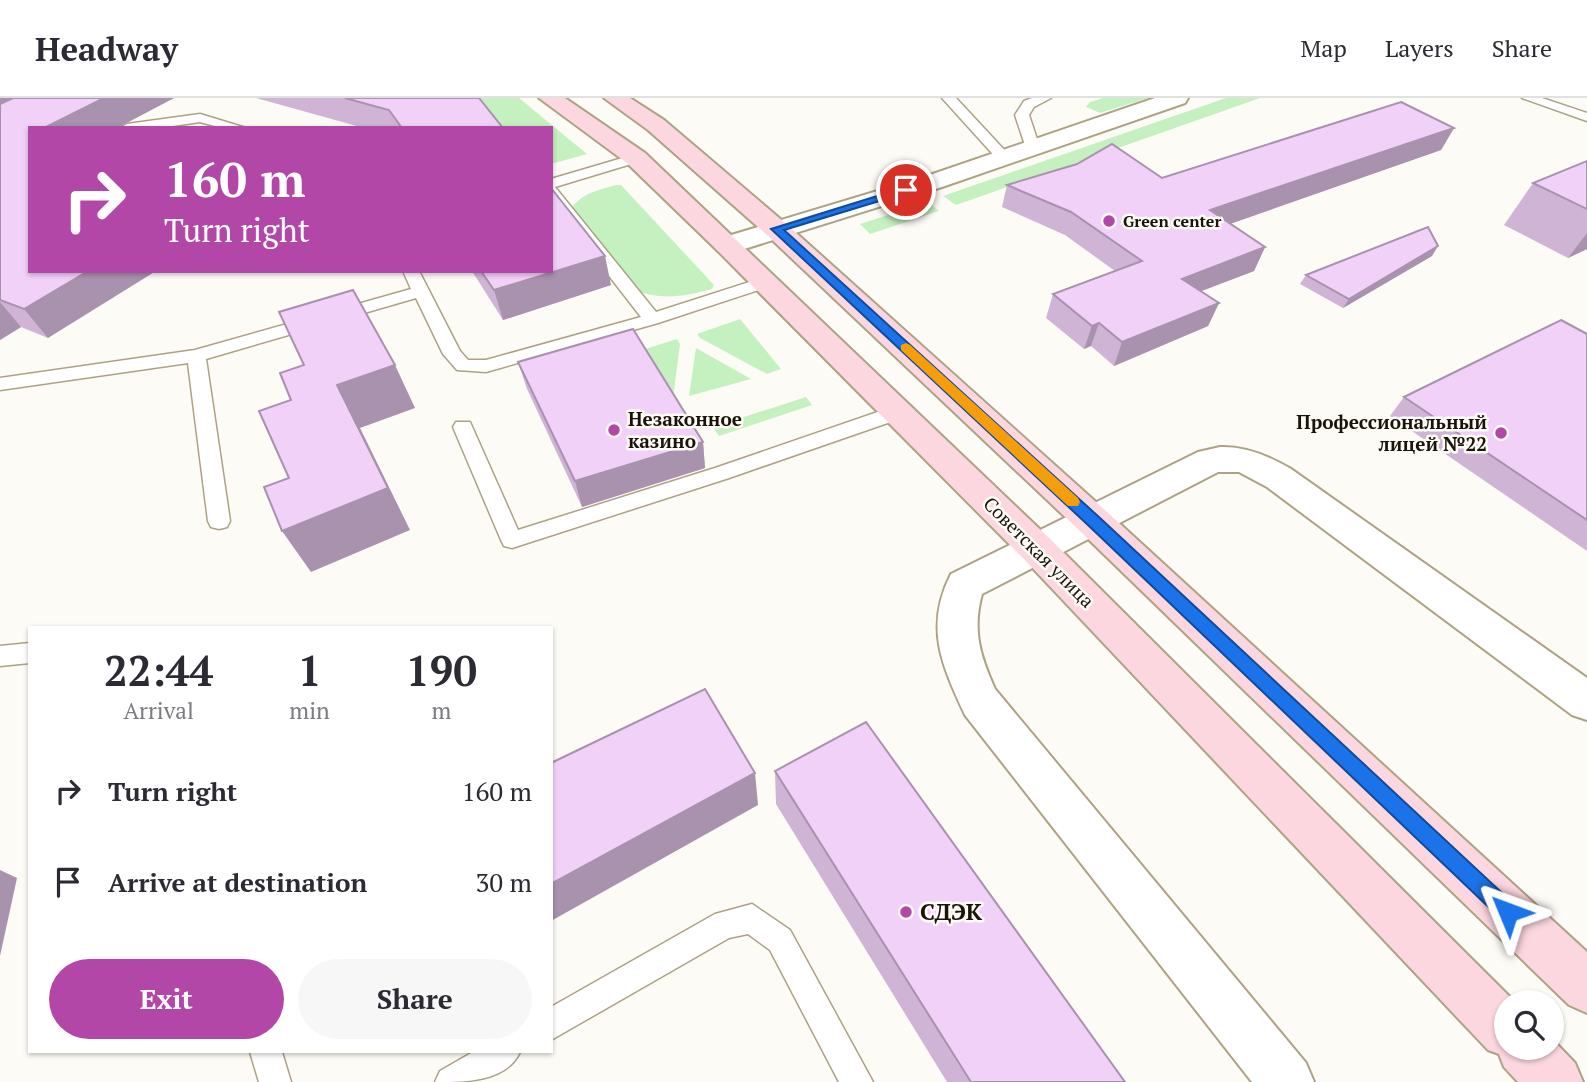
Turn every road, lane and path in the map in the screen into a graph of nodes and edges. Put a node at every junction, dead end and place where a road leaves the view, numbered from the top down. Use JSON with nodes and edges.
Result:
{"nodes":[{"id":1,"x":550,"y":98,"type":"edge"},
{"id":2,"x":615,"y":98,"type":"edge"},
{"id":3,"x":949,"y":98,"type":"edge"},
{"id":4,"x":1044,"y":98,"type":"edge"},
{"id":5,"x":1177,"y":98,"type":"edge"},
{"id":6,"x":1529,"y":98,"type":"edge"},
{"id":7,"x":1587,"y":117,"type":"edge"},
{"id":8,"x":142,"y":126,"type":"edge"},
{"id":9,"x":231,"y":126,"type":"edge"},
{"id":10,"x":1033,"y":148,"type":"junction"},
{"id":11,"x":636,"y":158,"type":"junction"},
{"id":12,"x":1004,"y":158,"type":"junction"},
{"id":13,"x":553,"y":183,"type":"edge"},
{"id":14,"x":553,"y":194,"type":"edge"},
{"id":15,"x":776,"y":229,"type":"junction"},
{"id":16,"x":728,"y":245,"type":"junction"},
{"id":17,"x":412,"y":273,"type":"edge"},
{"id":18,"x":765,"y":282,"type":"junction"},
{"id":19,"x":421,"y":290,"type":"junction"},
{"id":20,"x":652,"y":319,"type":"junction"},
{"id":21,"x":196,"y":356,"type":"junction"},
{"id":22,"x":0,"y":384,"type":"edge"},
{"id":23,"x":951,"y":389,"type":"junction"},
{"id":24,"x":898,"y":412,"type":"junction"},
{"id":25,"x":463,"y":427,"type":"dead end"},
{"id":26,"x":219,"y":521,"type":"dead end"},
{"id":27,"x":1094,"y":522,"type":"junction"},
{"id":28,"x":1037,"y":549,"type":"junction"},
{"id":29,"x":28,"y":653,"type":"edge"},
{"id":30,"x":0,"y":656,"type":"edge"},
{"id":31,"x":1587,"y":702,"type":"edge"},
{"id":32,"x":1587,"y":987,"type":"edge"},
{"id":33,"x":1494,"y":1018,"type":"edge"},
{"id":34,"x":553,"y":1023,"type":"edge"},
{"id":35,"x":266,"y":1053,"type":"edge"},
{"id":36,"x":502,"y":1053,"type":"edge"},
{"id":37,"x":1535,"y":1060,"type":"edge"},
{"id":38,"x":275,"y":1082,"type":"edge"},
{"id":39,"x":451,"y":1082,"type":"edge"},
{"id":40,"x":857,"y":1082,"type":"edge"},
{"id":41,"x":1287,"y":1082,"type":"edge"},
{"id":42,"x":1556,"y":1082,"type":"edge"}],
"edges":[{"from":1,"to":11,"type":"main road","name":"Советская улица"},
{"from":2,"to":15,"type":"main road"},
{"from":3,"to":12,"type":"lane"},
{"from":4,"to":10,"type":"lane"},
{"from":5,"to":10,"type":"street"},
{"from":6,"to":7,"type":"lane"},
{"from":8,"to":9,"type":"lane"},
{"from":10,"to":12,"type":"street"},
{"from":11,"to":13,"type":"lane"},
{"from":11,"to":16,"type":"main road","name":"Советская улица"},
{"from":12,"to":15,"type":"street"},
{"from":14,"to":20,"type":"lane"},
{"from":15,"to":16,"type":"street"},
{"from":15,"to":23,"type":"main road"},
{"from":16,"to":18,"type":"main road","name":"Советская улица"},
{"from":17,"to":19,"type":"lane"},
{"from":18,"to":20,"type":"lane"},
{"from":18,"to":24,"type":"main road","name":"Советская улица"},
{"from":19,"to":20,"type":"lane"},
{"from":19,"to":21,"type":"lane"},
{"from":21,"to":22,"type":"lane"},
{"from":21,"to":26,"type":"lane"},
{"from":23,"to":24,"type":"main road"},
{"from":23,"to":27,"type":"main road"},
{"from":24,"to":25,"type":"lane"},
{"from":24,"to":28,"type":"main road","name":"Советская улица"},
{"from":27,"to":28,"type":"street"},
{"from":27,"to":31,"type":"street"},
{"from":27,"to":32,"type":"main road"},
{"from":28,"to":33,"type":"main road","name":"Советская улица"},
{"from":28,"to":41,"type":"street"},
{"from":29,"to":30,"type":"lane"},
{"from":34,"to":40,"type":"lane"},
{"from":35,"to":38,"type":"lane"},
{"from":36,"to":39,"type":"lane"},
{"from":37,"to":42,"type":"main road"}]}
